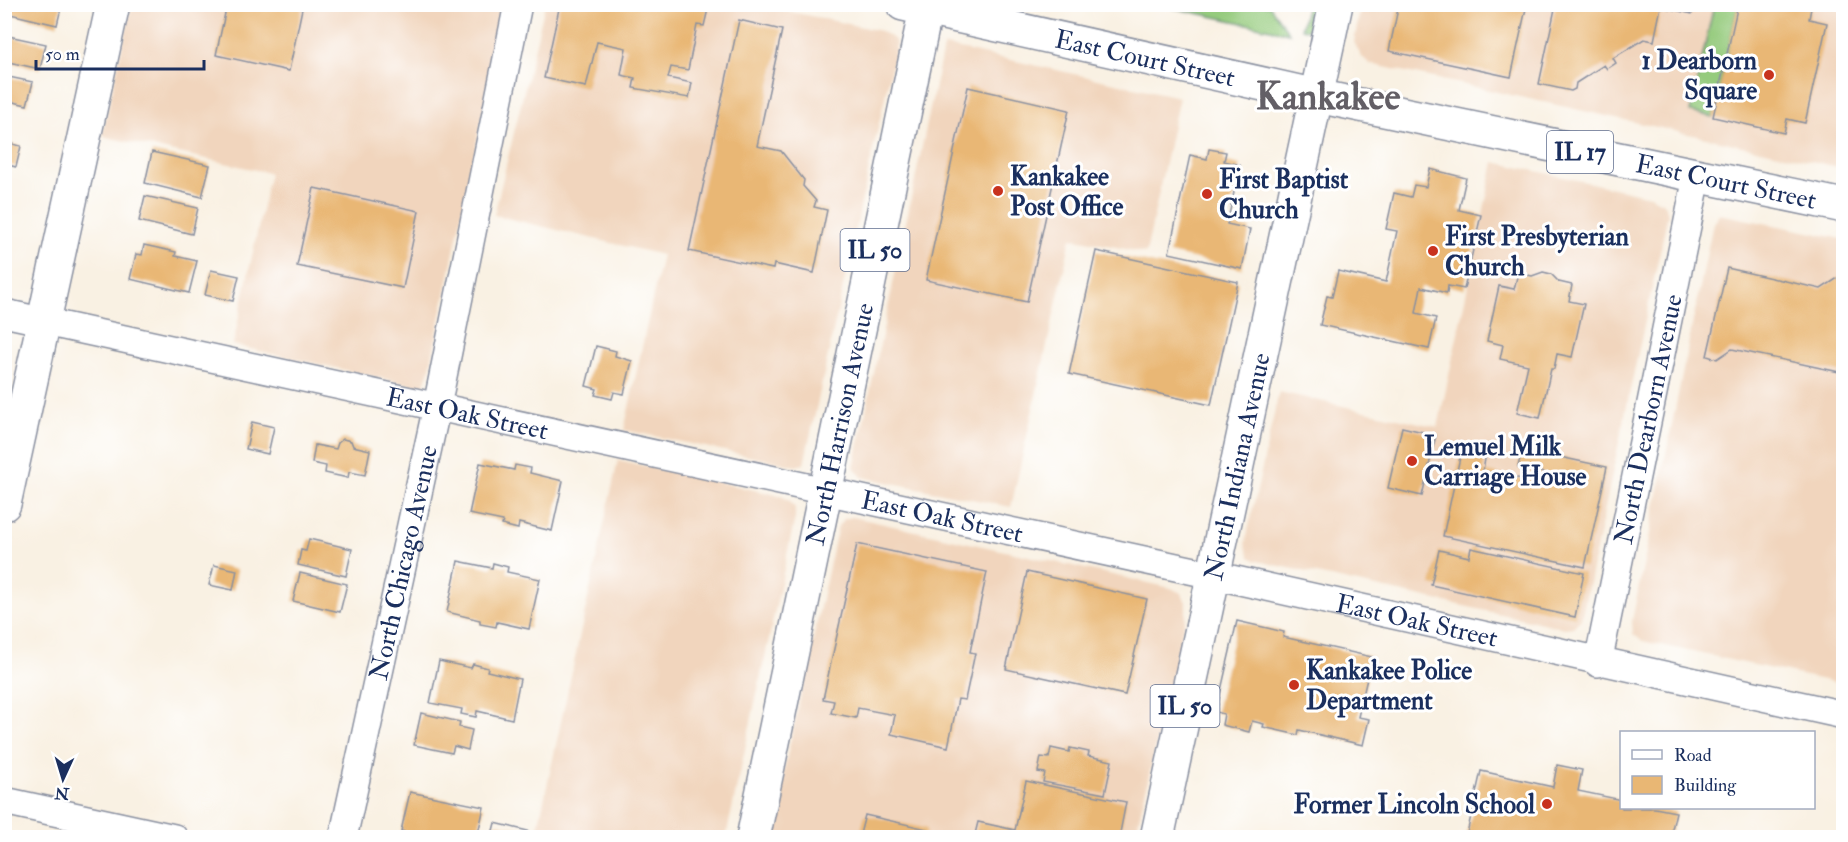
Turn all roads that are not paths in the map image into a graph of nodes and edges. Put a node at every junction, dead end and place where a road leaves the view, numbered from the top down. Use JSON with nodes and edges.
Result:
{"nodes":[{"id":1,"x":112,"y":4,"type":"edge"},
{"id":2,"x":518,"y":4,"type":"edge"},
{"id":3,"x":1336,"y":4,"type":"edge"},
{"id":4,"x":919,"y":6,"type":"edge"},
{"id":5,"x":1317,"y":96,"type":"junction"},
{"id":6,"x":1697,"y":177,"type":"junction"},
{"id":7,"x":1844,"y":206,"type":"edge"},
{"id":8,"x":4,"y":313,"type":"edge"},
{"id":9,"x":44,"y":322,"type":"junction"},
{"id":10,"x":437,"y":406,"type":"junction"},
{"id":11,"x":826,"y":492,"type":"junction"},
{"id":12,"x":4,"y":504,"type":"edge"},
{"id":13,"x":1213,"y":575,"type":"junction"},
{"id":14,"x":1598,"y":663,"type":"junction"},
{"id":15,"x":1844,"y":715,"type":"edge"},
{"id":16,"x":4,"y":801,"type":"edge"},
{"id":17,"x":174,"y":837,"type":"edge"},
{"id":18,"x":343,"y":837,"type":"edge"},
{"id":19,"x":753,"y":837,"type":"edge"},
{"id":20,"x":1157,"y":837,"type":"edge"}],
"edges":[{"from":1,"to":9,"type":"main road"},
{"from":2,"to":10,"type":"street","name":"North Chicago Avenue"},
{"from":3,"to":5,"type":"main road","number":"IL 50"},
{"from":4,"to":5,"type":"main road","name":"East Court Street","number":"IL 17"},
{"from":4,"to":11,"type":"main road","name":"North Harrison Avenue","number":"IL 50"},
{"from":5,"to":6,"type":"main road","name":"East Court Street","number":"IL 17"},
{"from":5,"to":13,"type":"main road","name":"North Indiana Avenue","number":"IL 50"},
{"from":6,"to":7,"type":"main road","name":"East Court Street","number":"IL 17"},
{"from":6,"to":14,"type":"street","name":"North Dearborn Avenue"},
{"from":8,"to":9,"type":"street","name":"East Oak Street"},
{"from":9,"to":10,"type":"street","name":"East Oak Street"},
{"from":9,"to":12,"type":"main road"},
{"from":10,"to":11,"type":"street","name":"East Oak Street"},
{"from":10,"to":18,"type":"street","name":"North Chicago Avenue"},
{"from":11,"to":13,"type":"street","name":"East Oak Street"},
{"from":11,"to":19,"type":"main road","name":"North Harrison Avenue","number":"IL 50"},
{"from":13,"to":14,"type":"street","name":"East Oak Street"},
{"from":13,"to":20,"type":"main road","name":"North Indiana Avenue","number":"IL 50"},
{"from":14,"to":15,"type":"street","name":"East Oak Street"},
{"from":16,"to":17,"type":"street"}]}
